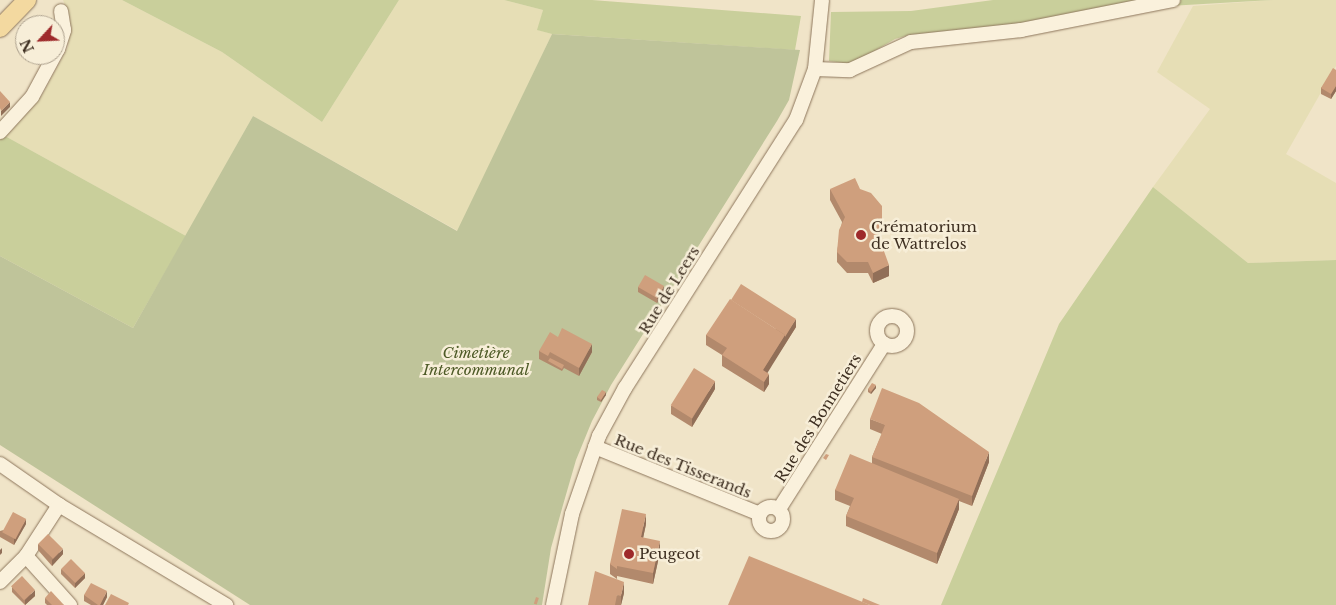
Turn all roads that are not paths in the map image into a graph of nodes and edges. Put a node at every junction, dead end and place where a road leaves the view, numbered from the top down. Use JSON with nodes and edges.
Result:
{"nodes":[{"id":1,"x":27,"y":0,"type":"edge"},
{"id":2,"x":822,"y":0,"type":"edge"},
{"id":3,"x":1173,"y":0,"type":"edge"},
{"id":4,"x":61,"y":11,"type":"dead end"},
{"id":5,"x":0,"y":28,"type":"edge"},
{"id":6,"x":815,"y":69,"type":"junction"},
{"id":7,"x":0,"y":132,"type":"edge"},
{"id":8,"x":884,"y":344,"type":"dead end"},
{"id":9,"x":594,"y":447,"type":"junction"},
{"id":10,"x":0,"y":464,"type":"edge"},
{"id":11,"x":0,"y":473,"type":"edge"},
{"id":12,"x":59,"y":505,"type":"junction"},
{"id":13,"x":779,"y":509,"type":"junction"},
{"id":14,"x":760,"y":514,"type":"junction"},
{"id":15,"x":26,"y":556,"type":"junction"},
{"id":16,"x":172,"y":574,"type":"junction"},
{"id":17,"x":0,"y":582,"type":"edge"},
{"id":18,"x":70,"y":605,"type":"edge"},
{"id":19,"x":214,"y":605,"type":"edge"},
{"id":20,"x":226,"y":605,"type":"edge"},
{"id":21,"x":554,"y":605,"type":"edge"}],
"edges":[{"from":1,"to":5,"type":"main road"},
{"from":2,"to":6,"type":"street","name":"Rue de Leers"},
{"from":3,"to":6,"type":"street"},
{"from":4,"to":7,"type":"street"},
{"from":6,"to":9,"type":"street","name":"Rue de Leers"},
{"from":8,"to":13,"type":"street","name":"Rue des Bonnetiers"},
{"from":9,"to":14,"type":"street","name":"Rue des Tisserands"},
{"from":9,"to":21,"type":"street","name":"Rue de Leers"},
{"from":10,"to":12,"type":"street"},
{"from":11,"to":12,"type":"street"},
{"from":12,"to":15,"type":"street"},
{"from":12,"to":16,"type":"street"},
{"from":13,"to":14,"type":"street","name":"Rue des Tisserands"},
{"from":13,"to":14,"type":"street","name":"Rue des Tisserands"},
{"from":15,"to":17,"type":"street"},
{"from":15,"to":18,"type":"street"},
{"from":16,"to":19,"type":"street"},
{"from":16,"to":20,"type":"street"}]}
